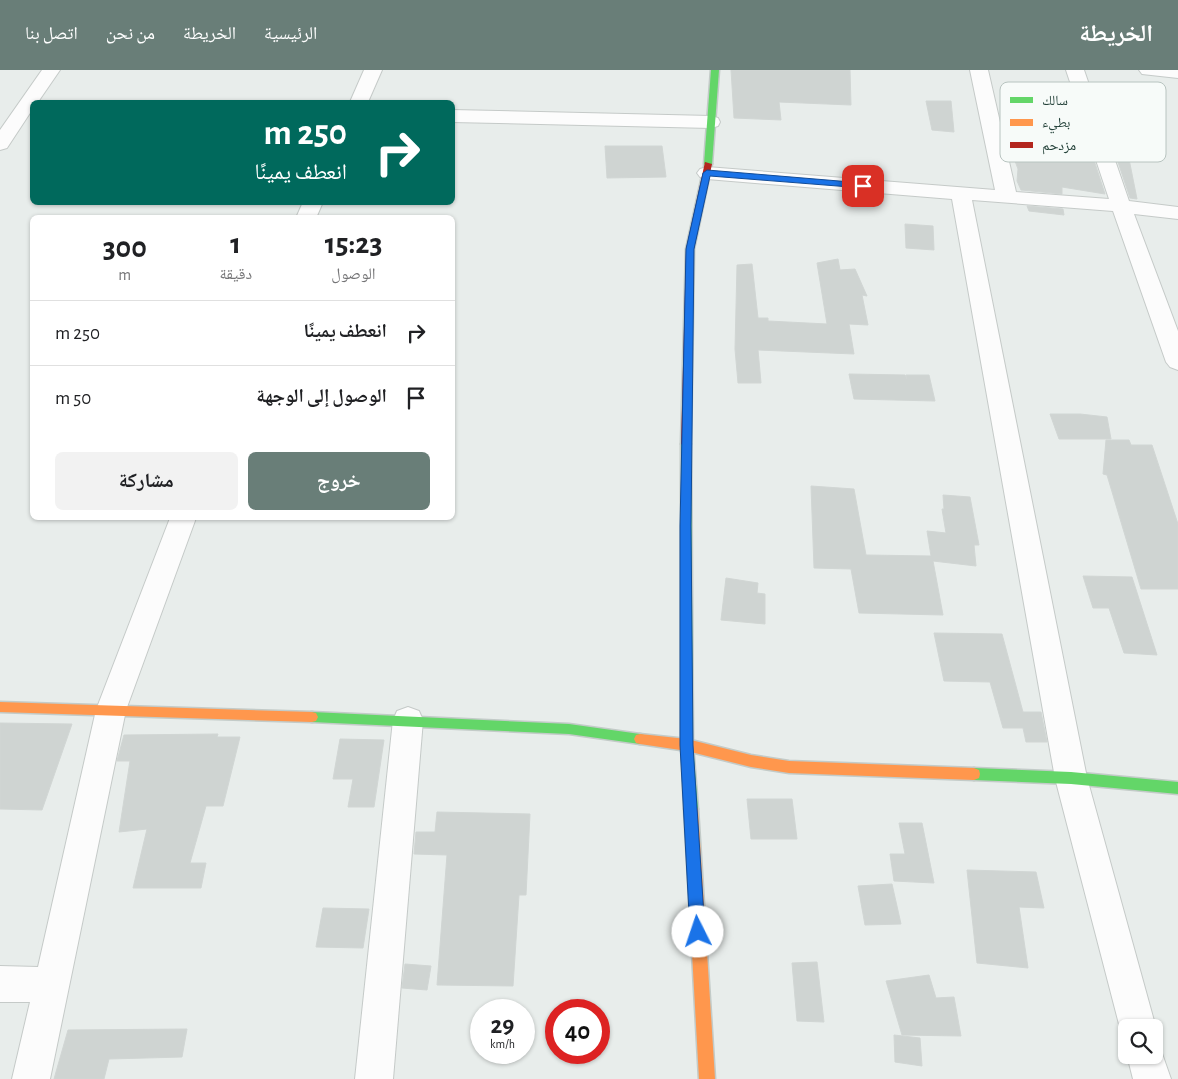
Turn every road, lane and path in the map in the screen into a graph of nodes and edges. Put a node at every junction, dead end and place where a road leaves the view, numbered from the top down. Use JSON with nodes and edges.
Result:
{"nodes":[{"id":1,"x":51,"y":70,"type":"edge"},
{"id":2,"x":373,"y":70,"type":"edge"},
{"id":3,"x":715,"y":70,"type":"edge"},
{"id":4,"x":979,"y":70,"type":"edge"},
{"id":5,"x":1076,"y":70,"type":"edge"},
{"id":6,"x":1148,"y":70,"type":"edge"},
{"id":7,"x":1178,"y":73,"type":"edge"},
{"id":8,"x":1080,"y":82,"type":"edge"},
{"id":9,"x":360,"y":100,"type":"edge"},
{"id":10,"x":23,"y":104,"type":"edge"},
{"id":11,"x":455,"y":116,"type":"edge"},
{"id":12,"x":711,"y":122,"type":"junction"},
{"id":13,"x":0,"y":144,"type":"edge"},
{"id":14,"x":1106,"y":162,"type":"edge"},
{"id":15,"x":707,"y":173,"type":"junction"},
{"id":16,"x":961,"y":194,"type":"junction"},
{"id":17,"x":1007,"y":197,"type":"junction"},
{"id":18,"x":1121,"y":206,"type":"junction"},
{"id":19,"x":1178,"y":213,"type":"edge"},
{"id":20,"x":1178,"y":362,"type":"edge"},
{"id":21,"x":182,"y":520,"type":"edge"},
{"id":22,"x":0,"y":707,"type":"edge"},
{"id":23,"x":111,"y":710,"type":"junction"},
{"id":24,"x":408,"y":720,"type":"junction"},
{"id":25,"x":687,"y":745,"type":"junction"},
{"id":26,"x":1070,"y":778,"type":"junction"},
{"id":27,"x":1178,"y":788,"type":"edge"},
{"id":28,"x":0,"y":984,"type":"edge"},
{"id":29,"x":51,"y":985,"type":"junction"},
{"id":30,"x":1136,"y":1019,"type":"edge"},
{"id":31,"x":1148,"y":1064,"type":"edge"},
{"id":32,"x":31,"y":1079,"type":"edge"},
{"id":33,"x":374,"y":1079,"type":"edge"},
{"id":34,"x":706,"y":1079,"type":"edge"},
{"id":35,"x":1152,"y":1079,"type":"edge"}],
"edges":[{"from":1,"to":10,"type":"street"},
{"from":2,"to":9,"type":"street"},
{"from":3,"to":12,"type":"street"},
{"from":4,"to":17,"type":"street"},
{"from":5,"to":8,"type":"street"},
{"from":6,"to":7,"type":"street"},
{"from":10,"to":13,"type":"street"},
{"from":11,"to":12,"type":"street"},
{"from":12,"to":15,"type":"street"},
{"from":14,"to":18,"type":"street"},
{"from":15,"to":16,"type":"street"},
{"from":15,"to":25,"type":"street"},
{"from":16,"to":17,"type":"street"},
{"from":16,"to":26,"type":"street"},
{"from":17,"to":18,"type":"street"},
{"from":18,"to":19,"type":"street"},
{"from":18,"to":20,"type":"street"},
{"from":21,"to":23,"type":"street"},
{"from":22,"to":23,"type":"street"},
{"from":23,"to":24,"type":"street"},
{"from":23,"to":29,"type":"street"},
{"from":24,"to":25,"type":"street"},
{"from":24,"to":33,"type":"street"},
{"from":25,"to":26,"type":"street"},
{"from":25,"to":34,"type":"street"},
{"from":26,"to":27,"type":"street"},
{"from":26,"to":30,"type":"street"},
{"from":28,"to":29,"type":"street"},
{"from":29,"to":32,"type":"street"},
{"from":31,"to":35,"type":"street"}]}
